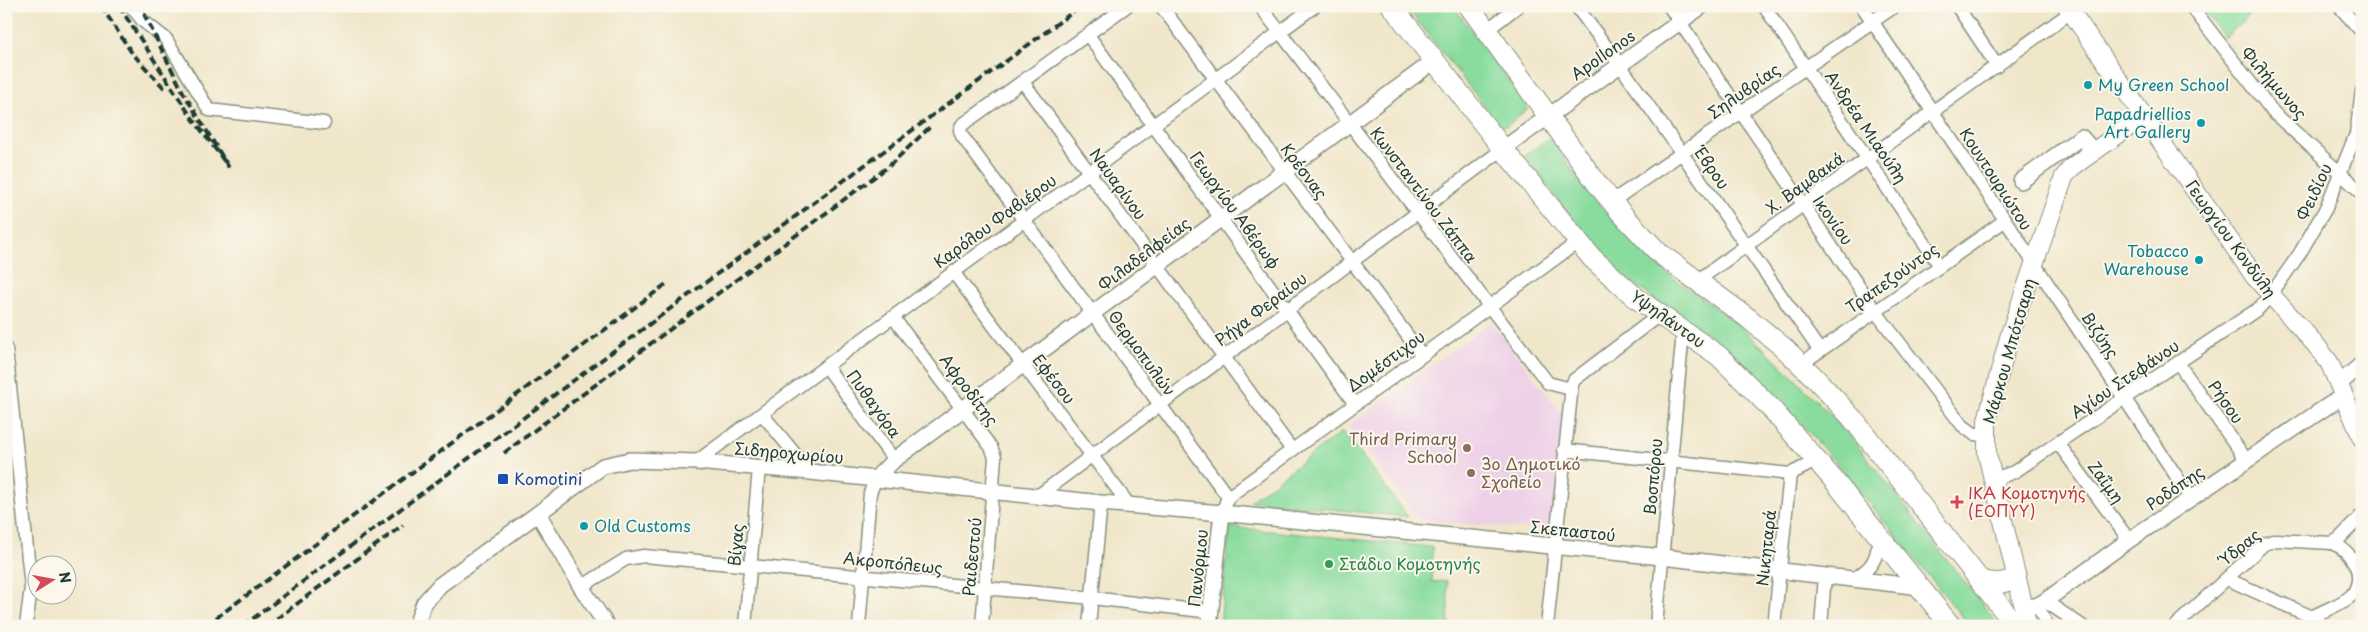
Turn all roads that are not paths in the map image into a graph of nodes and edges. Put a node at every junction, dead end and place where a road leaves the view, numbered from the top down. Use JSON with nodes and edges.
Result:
{"nodes":[{"id":1,"x":131,"y":6,"type":"edge"},
{"id":2,"x":1127,"y":6,"type":"edge"},
{"id":3,"x":1161,"y":6,"type":"edge"},
{"id":4,"x":1260,"y":6,"type":"edge"},
{"id":5,"x":1316,"y":6,"type":"edge"},
{"id":6,"x":1392,"y":6,"type":"edge"},
{"id":7,"x":1469,"y":6,"type":"edge"},
{"id":8,"x":1518,"y":6,"type":"edge"},
{"id":9,"x":1576,"y":6,"type":"edge"},
{"id":10,"x":1669,"y":6,"type":"edge"},
{"id":11,"x":1702,"y":6,"type":"edge"},
{"id":12,"x":1764,"y":6,"type":"edge"},
{"id":13,"x":1862,"y":6,"type":"edge"},
{"id":14,"x":1895,"y":6,"type":"edge"},
{"id":15,"x":1957,"y":6,"type":"edge"},
{"id":16,"x":2191,"y":6,"type":"edge"},
{"id":17,"x":2339,"y":6,"type":"edge"},
{"id":18,"x":2069,"y":9,"type":"edge"},
{"id":19,"x":1680,"y":22,"type":"junction"},
{"id":20,"x":1872,"y":22,"type":"junction"},
{"id":21,"x":1486,"y":30,"type":"junction"},
{"id":22,"x":1280,"y":32,"type":"junction"},
{"id":23,"x":2362,"y":32,"type":"edge"},
{"id":24,"x":1088,"y":34,"type":"junction"},
{"id":25,"x":1434,"y":61,"type":"junction"},
{"id":26,"x":1620,"y":65,"type":"junction"},
{"id":27,"x":1997,"y":66,"type":"junction"},
{"id":28,"x":1806,"y":68,"type":"junction"},
{"id":29,"x":1215,"y":80,"type":"junction"},
{"id":30,"x":1023,"y":82,"type":"junction"},
{"id":31,"x":2362,"y":91,"type":"edge"},
{"id":32,"x":1741,"y":112,"type":"junction"},
{"id":33,"x":1932,"y":112,"type":"junction"},
{"id":34,"x":1549,"y":115,"type":"junction"},
{"id":35,"x":2144,"y":116,"type":"junction"},
{"id":36,"x":324,"y":123,"type":"dead end"},
{"id":37,"x":1350,"y":124,"type":"junction"},
{"id":38,"x":1154,"y":125,"type":"junction"},
{"id":39,"x":1503,"y":148,"type":"junction"},
{"id":40,"x":2094,"y":152,"type":"junction"},
{"id":41,"x":1682,"y":153,"type":"junction"},
{"id":42,"x":1867,"y":158,"type":"junction"},
{"id":43,"x":1089,"y":172,"type":"junction"},
{"id":44,"x":1285,"y":172,"type":"junction"},
{"id":45,"x":2340,"y":175,"type":"junction"},
{"id":46,"x":2021,"y":181,"type":"dead end"},
{"id":47,"x":2362,"y":193,"type":"edge"},
{"id":48,"x":1611,"y":202,"type":"junction"},
{"id":49,"x":1802,"y":205,"type":"junction"},
{"id":50,"x":1417,"y":212,"type":"junction"},
{"id":51,"x":1222,"y":219,"type":"junction"},
{"id":52,"x":1024,"y":220,"type":"junction"},
{"id":53,"x":2004,"y":221,"type":"junction"},
{"id":54,"x":1578,"y":242,"type":"junction"},
{"id":55,"x":1746,"y":245,"type":"junction"},
{"id":56,"x":1352,"y":261,"type":"junction"},
{"id":57,"x":2033,"y":264,"type":"junction"},
{"id":58,"x":1158,"y":266,"type":"junction"},
{"id":59,"x":1940,"y":266,"type":"junction"},
{"id":60,"x":953,"y":272,"type":"junction"},
{"id":61,"x":1697,"y":281,"type":"junction"},
{"id":62,"x":2270,"y":296,"type":"junction"},
{"id":63,"x":1488,"y":307,"type":"junction"},
{"id":64,"x":1287,"y":309,"type":"junction"},
{"id":65,"x":1876,"y":312,"type":"junction"},
{"id":66,"x":1093,"y":314,"type":"junction"},
{"id":67,"x":1659,"y":315,"type":"junction"},
{"id":68,"x":893,"y":317,"type":"junction"},
{"id":69,"x":1683,"y":330,"type":"junction"},
{"id":70,"x":6,"y":348,"type":"edge"},
{"id":71,"x":1820,"y":351,"type":"junction"},
{"id":72,"x":1422,"y":355,"type":"junction"},
{"id":73,"x":1224,"y":356,"type":"junction"},
{"id":74,"x":2178,"y":363,"type":"junction"},
{"id":75,"x":1801,"y":364,"type":"junction"},
{"id":76,"x":2362,"y":364,"type":"edge"},
{"id":77,"x":1023,"y":365,"type":"junction"},
{"id":78,"x":826,"y":366,"type":"junction"},
{"id":79,"x":1571,"y":389,"type":"junction"},
{"id":80,"x":2342,"y":390,"type":"junction"},
{"id":81,"x":2124,"y":399,"type":"junction"},
{"id":82,"x":1355,"y":404,"type":"junction"},
{"id":83,"x":1160,"y":405,"type":"junction"},
{"id":84,"x":963,"y":410,"type":"junction"},
{"id":85,"x":762,"y":414,"type":"junction"},
{"id":86,"x":1986,"y":434,"type":"junction"},
{"id":87,"x":2362,"y":438,"type":"edge"},
{"id":88,"x":2058,"y":443,"type":"junction"},
{"id":89,"x":1292,"y":450,"type":"junction"},
{"id":90,"x":1564,"y":450,"type":"junction"},
{"id":91,"x":1092,"y":455,"type":"junction"},
{"id":92,"x":894,"y":460,"type":"junction"},
{"id":93,"x":1818,"y":460,"type":"junction"},
{"id":94,"x":2247,"y":460,"type":"junction"},
{"id":95,"x":1671,"y":461,"type":"junction"},
{"id":96,"x":696,"y":462,"type":"junction"},
{"id":97,"x":759,"y":468,"type":"junction"},
{"id":98,"x":810,"y":472,"type":"junction"},
{"id":99,"x":1790,"y":474,"type":"junction"},
{"id":100,"x":876,"y":478,"type":"junction"},
{"id":101,"x":1992,"y":480,"type":"junction"},
{"id":102,"x":994,"y":492,"type":"junction"},
{"id":103,"x":1039,"y":495,"type":"junction"},
{"id":104,"x":1228,"y":497,"type":"junction"},
{"id":105,"x":2191,"y":498,"type":"junction"},
{"id":106,"x":1101,"y":504,"type":"junction"},
{"id":107,"x":1130,"y":506,"type":"junction"},
{"id":108,"x":1222,"y":513,"type":"junction"},
{"id":109,"x":539,"y":515,"type":"junction"},
{"id":110,"x":2362,"y":515,"type":"edge"},
{"id":111,"x":1879,"y":536,"type":"junction"},
{"id":112,"x":2129,"y":540,"type":"junction"},
{"id":113,"x":2332,"y":543,"type":"junction"},
{"id":114,"x":1555,"y":547,"type":"junction"},
{"id":115,"x":1662,"y":558,"type":"junction"},
{"id":116,"x":750,"y":565,"type":"junction"},
{"id":117,"x":1780,"y":571,"type":"junction"},
{"id":118,"x":863,"y":576,"type":"junction"},
{"id":119,"x":1825,"y":576,"type":"junction"},
{"id":120,"x":2016,"y":576,"type":"junction"},
{"id":121,"x":2226,"y":579,"type":"junction"},
{"id":122,"x":1853,"y":580,"type":"junction"},
{"id":123,"x":1982,"y":581,"type":"junction"},
{"id":124,"x":1921,"y":587,"type":"junction"},
{"id":125,"x":581,"y":588,"type":"junction"},
{"id":126,"x":986,"y":588,"type":"junction"},
{"id":127,"x":1092,"y":598,"type":"junction"},
{"id":128,"x":2031,"y":610,"type":"edge"},
{"id":129,"x":1210,"y":619,"type":"edge"},
{"id":130,"x":2315,"y":621,"type":"edge"},
{"id":131,"x":26,"y":626,"type":"edge"},
{"id":132,"x":416,"y":626,"type":"edge"},
{"id":133,"x":607,"y":626,"type":"edge"},
{"id":134,"x":745,"y":626,"type":"edge"},
{"id":135,"x":859,"y":626,"type":"edge"},
{"id":136,"x":982,"y":626,"type":"edge"},
{"id":137,"x":1090,"y":626,"type":"edge"},
{"id":138,"x":1547,"y":626,"type":"edge"},
{"id":139,"x":1656,"y":626,"type":"edge"},
{"id":140,"x":1774,"y":626,"type":"edge"},
{"id":141,"x":1821,"y":626,"type":"edge"},
{"id":142,"x":1951,"y":626,"type":"edge"},
{"id":143,"x":2027,"y":626,"type":"edge"},
{"id":144,"x":2047,"y":626,"type":"edge"},
{"id":145,"x":2082,"y":626,"type":"edge"},
{"id":146,"x":2175,"y":626,"type":"edge"}],
"edges":[{"from":1,"to":36,"type":"street"},
{"from":2,"to":24,"type":"street"},
{"from":3,"to":29,"type":"street","name":"Κρέσνας"},
{"from":4,"to":22,"type":"street","name":"Κωνσταντίνου Ζάππα"},
{"from":5,"to":22,"type":"street","name":"Καρόλου Φαβιέρου"},
{"from":6,"to":25,"type":"main road","name":"Υψηλάντου"},
{"from":7,"to":21,"type":"main road"},
{"from":8,"to":21,"type":"street"},
{"from":9,"to":26,"type":"street","name":"Έβρου"},
{"from":10,"to":19,"type":"street","name":"Ικονίου"},
{"from":11,"to":19,"type":"street","name":"Apollonos"},
{"from":12,"to":28,"type":"street","name":"Ανδρέα Μιαούλη"},
{"from":13,"to":20,"type":"street","name":"Κουντουριώτου"},
{"from":14,"to":20,"type":"street","name":"Σηλυβρίας"},
{"from":15,"to":27,"type":"street"},
{"from":16,"to":45,"type":"street","name":"Φιλήμωνος"},
{"from":17,"to":23,"type":"street"},
{"from":18,"to":27,"type":"street","name":"Χ. Βαμβακά"},
{"from":18,"to":35,"type":"main road","name":"Γεωργίου Κονδύλη"},
{"from":19,"to":26,"type":"street","name":"Apollonos"},
{"from":19,"to":32,"type":"street","name":"Ικονίου"},
{"from":20,"to":28,"type":"street","name":"Σηλυβρίας"},
{"from":20,"to":33,"type":"street","name":"Κουντουριώτου"},
{"from":21,"to":34,"type":"main road"},
{"from":22,"to":29,"type":"street","name":"Καρόλου Φαβιέρου"},
{"from":22,"to":37,"type":"street","name":"Κωνσταντίνου Ζάππα"},
{"from":24,"to":30,"type":"street"},
{"from":24,"to":38,"type":"street","name":"Γεωργίου Αβέρωφ"},
{"from":25,"to":37,"type":"street","name":"Φιλαδελφείας"},
{"from":25,"to":39,"type":"main road","name":"Υψηλάντου"},
{"from":26,"to":34,"type":"street","name":"Apollonos"},
{"from":26,"to":41,"type":"street","name":"Έβρου"},
{"from":27,"to":33,"type":"street","name":"Χ. Βαμβακά"},
{"from":28,"to":32,"type":"street","name":"Σηλυβρίας"},
{"from":28,"to":42,"type":"street","name":"Ανδρέα Μιαούλη"},
{"from":29,"to":38,"type":"street","name":"Καρόλου Φαβιέρου"},
{"from":29,"to":44,"type":"street","name":"Κρέσνας"},
{"from":30,"to":43,"type":"street","name":"Ναυαρίνου"},
{"from":30,"to":52,"type":"street","name":"Θερμοπυλών"},
{"from":31,"to":45,"type":"street","name":"Φειδίου"},
{"from":32,"to":41,"type":"street","name":"Σηλυβρίας"},
{"from":32,"to":49,"type":"street","name":"Ικονίου"},
{"from":33,"to":42,"type":"street","name":"Χ. Βαμβακά"},
{"from":33,"to":53,"type":"street","name":"Κουντουριώτου"},
{"from":34,"to":39,"type":"street","name":"Apollonos"},
{"from":34,"to":48,"type":"main road"},
{"from":35,"to":40,"type":"main road","name":"Μάρκου Μπότσαρη"},
{"from":35,"to":62,"type":"main road","name":"Γεωργίου Κονδύλη"},
{"from":37,"to":44,"type":"street","name":"Φιλαδελφείας"},
{"from":37,"to":50,"type":"street","name":"Κωνσταντίνου Ζάππα"},
{"from":38,"to":43,"type":"street","name":"Καρόλου Φαβιέρου"},
{"from":38,"to":51,"type":"street","name":"Γεωργίου Αβέρωφ"},
{"from":39,"to":50,"type":"street","name":"Ρήγα Φεραίου"},
{"from":39,"to":54,"type":"main road","name":"Υψηλάντου"},
{"from":40,"to":46,"type":"street"},
{"from":40,"to":57,"type":"main road","name":"Μάρκου Μπότσαρη"},
{"from":41,"to":48,"type":"street","name":"Σηλυβρίας"},
{"from":41,"to":55,"type":"street","name":"Έβρου"},
{"from":42,"to":49,"type":"street","name":"Χ. Βαμβακά"},
{"from":42,"to":59,"type":"street","name":"Ανδρέα Μιαούλη"},
{"from":43,"to":52,"type":"street","name":"Καρόλου Φαβιέρου"},
{"from":43,"to":58,"type":"street","name":"Ναυαρίνου"},
{"from":44,"to":51,"type":"street","name":"Φιλαδελφείας"},
{"from":44,"to":56,"type":"street","name":"Κρέσνας"},
{"from":45,"to":47,"type":"street","name":"Φιλήμωνος"},
{"from":45,"to":62,"type":"street","name":"Φειδίου"},
{"from":48,"to":61,"type":"main road"},
{"from":49,"to":55,"type":"street","name":"Χ. Βαμβακά"},
{"from":49,"to":65,"type":"street","name":"Ικονίου"},
{"from":50,"to":56,"type":"street","name":"Ρήγα Φεραίου"},
{"from":50,"to":63,"type":"street","name":"Κωνσταντίνου Ζάππα"},
{"from":51,"to":58,"type":"street","name":"Φιλαδελφείας"},
{"from":51,"to":64,"type":"street","name":"Γεωργίου Αβέρωφ"},
{"from":52,"to":60,"type":"street","name":"Καρόλου Φαβιέρου"},
{"from":52,"to":66,"type":"street","name":"Θερμοπυλών"},
{"from":53,"to":57,"type":"street","name":"Κουντουριώτου"},
{"from":53,"to":59,"type":"street","name":"Τραπεζούντος"},
{"from":54,"to":63,"type":"street","name":"Δομέστιχου"},
{"from":54,"to":67,"type":"main road","name":"Υψηλάντου"},
{"from":55,"to":61,"type":"street","name":"Χ. Βαμβακά"},
{"from":55,"to":71,"type":"street","name":"Έβρου"},
{"from":56,"to":64,"type":"street","name":"Ρήγα Φεραίου"},
{"from":56,"to":72,"type":"street","name":"Κρέσνας"},
{"from":57,"to":81,"type":"street","name":"Βιζύης"},
{"from":57,"to":86,"type":"main road","name":"Μάρκου Μπότσαρη"},
{"from":58,"to":66,"type":"street","name":"Φιλαδελφείας"},
{"from":58,"to":73,"type":"street","name":"Ναυαρίνου"},
{"from":59,"to":65,"type":"street","name":"Τραπεζούντος"},
{"from":60,"to":68,"type":"street","name":"Καρόλου Φαβιέρου"},
{"from":60,"to":77,"type":"street","name":"Εφέσου"},
{"from":61,"to":75,"type":"main road"},
{"from":62,"to":74,"type":"street","name":"Αγίου Στεφάνου"},
{"from":62,"to":80,"type":"main road","name":"Γεωργίου Κονδύλη"},
{"from":63,"to":72,"type":"street","name":"Δομέστιχου"},
{"from":63,"to":79,"type":"street","name":"Κωνσταντίνου Ζάππα"},
{"from":64,"to":73,"type":"street","name":"Ρήγα Φεραίου"},
{"from":64,"to":82,"type":"street","name":"Γεωργίου Αβέρωφ"},
{"from":65,"to":71,"type":"street","name":"Τραπεζούντος"},
{"from":65,"to":86,"type":"street","name":"Ικονίου"},
{"from":66,"to":77,"type":"street","name":"Φιλαδελφείας"},
{"from":66,"to":83,"type":"street","name":"Θερμοπυλών"},
{"from":67,"to":69,"type":"main road","name":"Υψηλάντου"},
{"from":67,"to":79,"type":"street"},
{"from":68,"to":78,"type":"street","name":"Καρόλου Φαβιέρου"},
{"from":68,"to":84,"type":"street","name":"Αφροδίτης"},
{"from":69,"to":93,"type":"main road","name":"Υψηλάντου"},
{"from":69,"to":95,"type":"street","name":"Βοσπόρου"},
{"from":70,"to":131,"type":"street"},
{"from":71,"to":75,"type":"street","name":"Τραπεζούντος"},
{"from":72,"to":82,"type":"street","name":"Δομέστιχου"},
{"from":73,"to":83,"type":"street","name":"Ρήγα Φεραίου"},
{"from":73,"to":89,"type":"street","name":"Ναυαρίνου"},
{"from":74,"to":81,"type":"street","name":"Αγίου Στεφάνου"},
{"from":74,"to":94,"type":"street","name":"Ρήσου"},
{"from":75,"to":123,"type":"main road"},
{"from":76,"to":80,"type":"street","name":"Ροδόπης"},
{"from":77,"to":84,"type":"street","name":"Φιλαδελφείας"},
{"from":77,"to":91,"type":"street","name":"Εφέσου"},
{"from":78,"to":85,"type":"street","name":"Καρόλου Φαβιέρου"},
{"from":78,"to":92,"type":"street","name":"Πυθαγόρα"},
{"from":79,"to":90,"type":"street"},
{"from":80,"to":87,"type":"main road","name":"Γεωργίου Κονδύλη"},
{"from":80,"to":94,"type":"street","name":"Ροδόπης"},
{"from":81,"to":88,"type":"street","name":"Αγίου Στεφάνου"},
{"from":81,"to":105,"type":"street","name":"Βιζύης"},
{"from":82,"to":89,"type":"street","name":"Δομέστιχου"},
{"from":83,"to":91,"type":"street","name":"Ρήγα Φεραίου"},
{"from":83,"to":104,"type":"street","name":"Θερμοπυλών"},
{"from":84,"to":92,"type":"street","name":"Φιλαδελφείας"},
{"from":84,"to":102,"type":"street","name":"Αφροδίτης"},
{"from":85,"to":96,"type":"street","name":"Καρόλου Φαβιέρου"},
{"from":85,"to":98,"type":"street"},
{"from":86,"to":101,"type":"main road","name":"Μάρκου Μπότσαρη"},
{"from":88,"to":101,"type":"street","name":"Αγίου Στεφάνου"},
{"from":88,"to":112,"type":"street","name":"Ζαΐμη"},
{"from":89,"to":104,"type":"street","name":"Δομέστιχου"},
{"from":90,"to":95,"type":"street"},
{"from":90,"to":114,"type":"street"},
{"from":91,"to":103,"type":"street","name":"Ρήγα Φεραίου"},
{"from":91,"to":107,"type":"street","name":"Εφέσου"},
{"from":92,"to":100,"type":"street","name":"Φιλαδελφείας"},
{"from":93,"to":99,"type":"street"},
{"from":93,"to":111,"type":"main road","name":"Υψηλάντου"},
{"from":94,"to":105,"type":"street","name":"Ροδόπης"},
{"from":95,"to":99,"type":"street"},
{"from":95,"to":115,"type":"street","name":"Βοσπόρου"},
{"from":96,"to":97,"type":"street","name":"Σιδηροχωρίου"},
{"from":96,"to":109,"type":"street","name":"Σιδηροχωρίου"},
{"from":97,"to":98,"type":"street","name":"Σιδηροχωρίου"},
{"from":97,"to":116,"type":"street","name":"Βίγας"},
{"from":98,"to":100,"type":"street","name":"Σιδηροχωρίου"},
{"from":99,"to":117,"type":"street","name":"Νικηταρά"},
{"from":100,"to":102,"type":"street","name":"Σιδηροχωρίου"},
{"from":100,"to":118,"type":"street"},
{"from":101,"to":120,"type":"main road","name":"Μάρκου Μπότσαρη"},
{"from":102,"to":103,"type":"street","name":"Σιδηροχωρίου"},
{"from":102,"to":126,"type":"street","name":"Ραιδεστού"},
{"from":103,"to":106,"type":"street","name":"Σιδηροχωρίου"},
{"from":104,"to":108,"type":"street"},
{"from":105,"to":112,"type":"street","name":"Ροδόπης"},
{"from":106,"to":107,"type":"street","name":"Σιδηροχωρίου"},
{"from":106,"to":127,"type":"street"},
{"from":107,"to":108,"type":"street","name":"Σιδηροχωρίου"},
{"from":108,"to":114,"type":"street","name":"Σκεπαστού"},
{"from":108,"to":129,"type":"street","name":"Πανόρμου"},
{"from":109,"to":125,"type":"street"},
{"from":109,"to":132,"type":"street","name":"Σιδηροχωρίου"},
{"from":110,"to":113,"type":"street"},
{"from":111,"to":122,"type":"street"},
{"from":111,"to":124,"type":"main road","name":"Υψηλάντου"},
{"from":112,"to":128,"type":"street","name":"Ροδόπης"},
{"from":113,"to":121,"type":"street","name":"Ύδρας"},
{"from":113,"to":130,"type":"street"},
{"from":114,"to":115,"type":"street","name":"Σκεπαστού"},
{"from":114,"to":138,"type":"street"},
{"from":115,"to":117,"type":"street","name":"Σκεπαστού"},
{"from":115,"to":139,"type":"street","name":"Βοσπόρου"},
{"from":116,"to":118,"type":"street","name":"Ακροπόλεως"},
{"from":116,"to":125,"type":"street","name":"Ακροπόλεως"},
{"from":116,"to":134,"type":"street","name":"Βίγας"},
{"from":117,"to":119,"type":"street","name":"Σκεπαστού"},
{"from":117,"to":140,"type":"street","name":"Νικηταρά"},
{"from":118,"to":126,"type":"street","name":"Ακροπόλεως"},
{"from":118,"to":135,"type":"street"},
{"from":119,"to":122,"type":"street","name":"Σκεπαστού"},
{"from":119,"to":141,"type":"street"},
{"from":120,"to":123,"type":"main road"},
{"from":120,"to":128,"type":"main road","name":"Μάρκου Μπότσαρη"},
{"from":121,"to":130,"type":"street"},
{"from":121,"to":146,"type":"street","name":"Ύδρας"},
{"from":122,"to":124,"type":"street","name":"Σκεπαστού"},
{"from":123,"to":128,"type":"main road"},
{"from":124,"to":142,"type":"main road","name":"Υψηλάντου"},
{"from":125,"to":133,"type":"street"},
{"from":126,"to":127,"type":"street","name":"Ακροπόλεως"},
{"from":126,"to":136,"type":"street","name":"Ραιδεστού"},
{"from":127,"to":129,"type":"street","name":"Ακροπόλεως"},
{"from":127,"to":137,"type":"street"},
{"from":128,"to":143,"type":"main road","name":"Μάρκου Μπότσαρη"},
{"from":128,"to":144,"type":"street"},
{"from":128,"to":145,"type":"street"}]}
